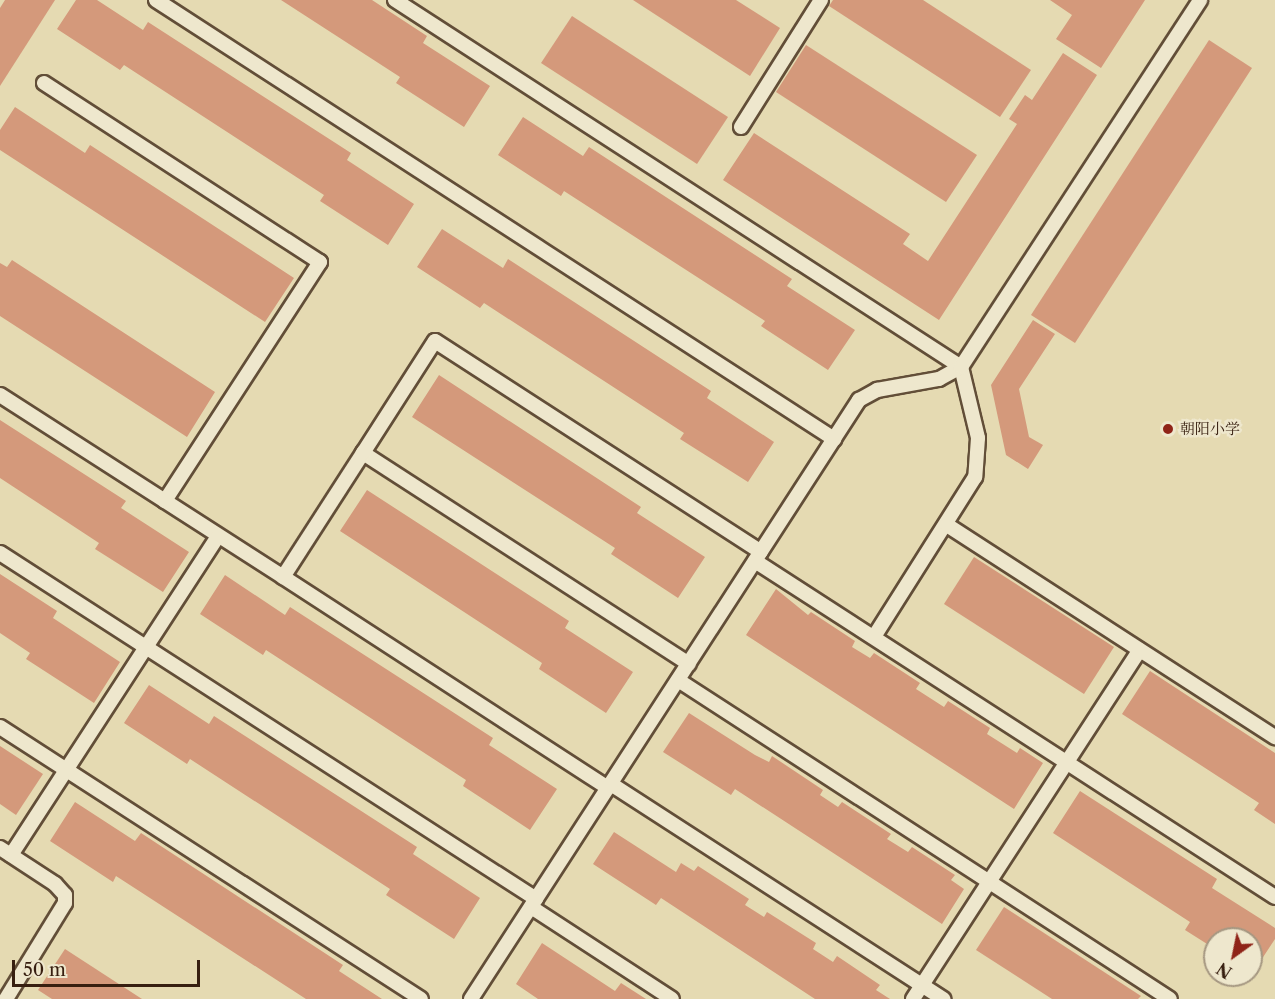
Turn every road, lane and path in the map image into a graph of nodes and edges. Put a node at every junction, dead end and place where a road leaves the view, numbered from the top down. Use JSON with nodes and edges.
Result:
{"nodes":[{"id":1,"x":156,"y":0,"type":"edge"},
{"id":2,"x":395,"y":0,"type":"edge"},
{"id":3,"x":821,"y":0,"type":"edge"},
{"id":4,"x":1200,"y":0,"type":"edge"},
{"id":5,"x":45,"y":83,"type":"dead end"},
{"id":6,"x":741,"y":127,"type":"dead end"},
{"id":7,"x":961,"y":366,"type":"junction"},
{"id":8,"x":0,"y":394,"type":"edge"},
{"id":9,"x":834,"y":439,"type":"junction"},
{"id":10,"x":363,"y":453,"type":"junction"},
{"id":11,"x":165,"y":501,"type":"junction"},
{"id":12,"x":947,"y":525,"type":"junction"},
{"id":13,"x":218,"y":536,"type":"junction"},
{"id":14,"x":0,"y":552,"type":"edge"},
{"id":15,"x":758,"y":556,"type":"junction"},
{"id":16,"x":282,"y":577,"type":"junction"},
{"id":17,"x":874,"y":637,"type":"junction"},
{"id":18,"x":146,"y":647,"type":"junction"},
{"id":19,"x":1140,"y":650,"type":"junction"},
{"id":20,"x":688,"y":663,"type":"junction"},
{"id":21,"x":678,"y":680,"type":"junction"},
{"id":22,"x":0,"y":727,"type":"edge"},
{"id":23,"x":1275,"y":737,"type":"edge"},
{"id":24,"x":1067,"y":762,"type":"junction"},
{"id":25,"x":66,"y":770,"type":"junction"},
{"id":26,"x":609,"y":786,"type":"junction"},
{"id":27,"x":5,"y":852,"type":"edge"},
{"id":28,"x":989,"y":882,"type":"junction"},
{"id":29,"x":1275,"y":897,"type":"edge"},
{"id":30,"x":533,"y":903,"type":"junction"},
{"id":31,"x":922,"y":986,"type":"junction"},
{"id":32,"x":6,"y":999,"type":"edge"},
{"id":33,"x":421,"y":999,"type":"edge"},
{"id":34,"x":471,"y":999,"type":"edge"},
{"id":35,"x":672,"y":999,"type":"edge"},
{"id":36,"x":913,"y":999,"type":"edge"},
{"id":37,"x":943,"y":999,"type":"edge"},
{"id":38,"x":1170,"y":999,"type":"edge"}],
"edges":[{"from":1,"to":9,"type":"lane"},
{"from":2,"to":7,"type":"lane"},
{"from":3,"to":6,"type":"lane"},
{"from":4,"to":7,"type":"lane"},
{"from":5,"to":11,"type":"lane"},
{"from":7,"to":9,"type":"lane"},
{"from":7,"to":12,"type":"lane"},
{"from":8,"to":11,"type":"lane"},
{"from":9,"to":15,"type":"lane"},
{"from":10,"to":15,"type":"lane"},
{"from":10,"to":16,"type":"lane"},
{"from":10,"to":20,"type":"lane"},
{"from":11,"to":13,"type":"lane"},
{"from":12,"to":17,"type":"lane"},
{"from":12,"to":19,"type":"lane"},
{"from":13,"to":16,"type":"lane"},
{"from":13,"to":18,"type":"lane"},
{"from":14,"to":18,"type":"lane"},
{"from":15,"to":17,"type":"lane"},
{"from":15,"to":20,"type":"lane"},
{"from":16,"to":26,"type":"lane"},
{"from":17,"to":24,"type":"lane"},
{"from":18,"to":25,"type":"lane"},
{"from":18,"to":30,"type":"lane"},
{"from":19,"to":23,"type":"lane"},
{"from":19,"to":24,"type":"lane"},
{"from":20,"to":21,"type":"lane"},
{"from":21,"to":26,"type":"lane"},
{"from":21,"to":28,"type":"lane"},
{"from":22,"to":25,"type":"lane"},
{"from":24,"to":28,"type":"lane"},
{"from":24,"to":29,"type":"lane"},
{"from":25,"to":27,"type":"lane"},
{"from":25,"to":33,"type":"lane"},
{"from":26,"to":30,"type":"lane"},
{"from":26,"to":31,"type":"lane"},
{"from":27,"to":32,"type":"lane"},
{"from":28,"to":31,"type":"lane"},
{"from":28,"to":38,"type":"lane"},
{"from":30,"to":34,"type":"lane"},
{"from":30,"to":35,"type":"lane"},
{"from":31,"to":36,"type":"lane"},
{"from":31,"to":37,"type":"lane"}]}
